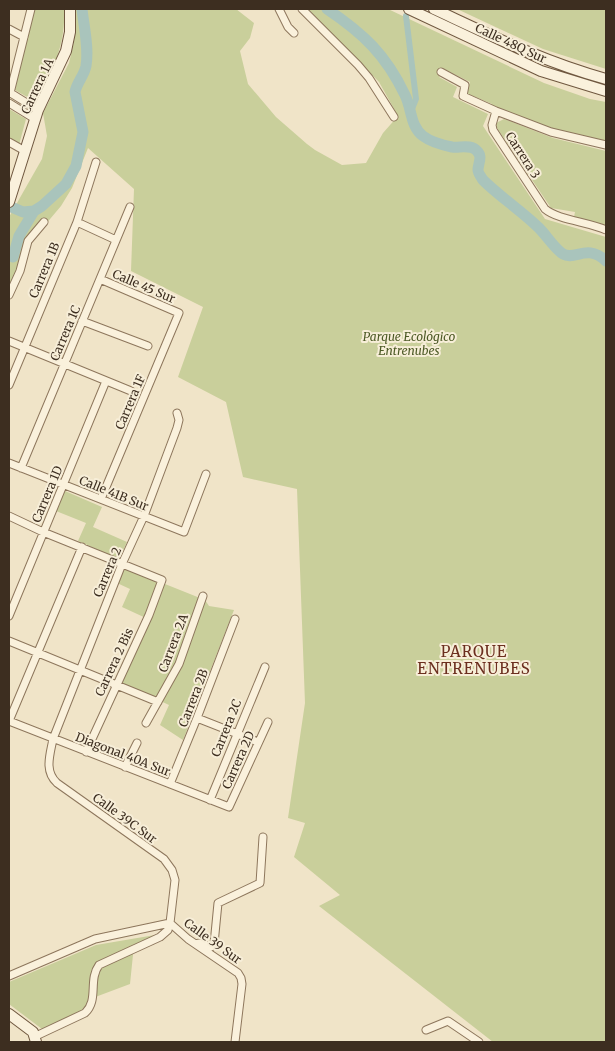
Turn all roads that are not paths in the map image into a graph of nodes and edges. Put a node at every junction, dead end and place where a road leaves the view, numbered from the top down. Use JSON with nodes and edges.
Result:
{"nodes":[{"id":1,"x":70,"y":9,"type":"edge"},
{"id":2,"x":278,"y":9,"type":"edge"},
{"id":3,"x":302,"y":9,"type":"edge"},
{"id":4,"x":408,"y":9,"type":"edge"},
{"id":5,"x":434,"y":9,"type":"edge"},
{"id":6,"x":28,"y":10,"type":"edge"},
{"id":7,"x":9,"y":29,"type":"edge"},
{"id":8,"x":294,"y":33,"type":"dead end"},
{"id":9,"x":24,"y":37,"type":"junction"},
{"id":10,"x":9,"y":60,"type":"edge"},
{"id":11,"x":17,"y":65,"type":"junction"},
{"id":12,"x":441,"y":72,"type":"dead end"},
{"id":13,"x":606,"y":80,"type":"edge"},
{"id":14,"x":606,"y":91,"type":"edge"},
{"id":15,"x":10,"y":93,"type":"edge"},
{"id":16,"x":9,"y":103,"type":"edge"},
{"id":17,"x":496,"y":111,"type":"junction"},
{"id":18,"x":36,"y":114,"type":"junction"},
{"id":19,"x":394,"y":116,"type":"dead end"},
{"id":20,"x":9,"y":142,"type":"edge"},
{"id":21,"x":606,"y":145,"type":"edge"},
{"id":22,"x":25,"y":151,"type":"junction"},
{"id":23,"x":96,"y":162,"type":"dead end"},
{"id":24,"x":11,"y":188,"type":"edge"},
{"id":25,"x":9,"y":201,"type":"edge"},
{"id":26,"x":130,"y":208,"type":"dead end"},
{"id":27,"x":44,"y":222,"type":"dead end"},
{"id":28,"x":77,"y":222,"type":"junction"},
{"id":29,"x":606,"y":230,"type":"edge"},
{"id":30,"x":116,"y":240,"type":"junction"},
{"id":31,"x":100,"y":279,"type":"junction"},
{"id":32,"x":9,"y":296,"type":"edge"},
{"id":33,"x":179,"y":313,"type":"joint"},
{"id":34,"x":82,"y":321,"type":"junction"},
{"id":35,"x":9,"y":341,"type":"edge"},
{"id":36,"x":148,"y":346,"type":"dead end"},
{"id":37,"x":24,"y":347,"type":"junction"},
{"id":38,"x":64,"y":364,"type":"junction"},
{"id":39,"x":106,"y":381,"type":"junction"},
{"id":40,"x":9,"y":385,"type":"edge"},
{"id":41,"x":131,"y":391,"type":"dead end"},
{"id":42,"x":177,"y":413,"type":"dead end"},
{"id":43,"x":9,"y":463,"type":"edge"},
{"id":44,"x":21,"y":468,"type":"junction"},
{"id":45,"x":206,"y":474,"type":"dead end"},
{"id":46,"x":63,"y":484,"type":"junction"},
{"id":47,"x":101,"y":500,"type":"junction"},
{"id":48,"x":9,"y":516,"type":"edge"},
{"id":49,"x":144,"y":516,"type":"junction"},
{"id":50,"x":43,"y":532,"type":"junction"},
{"id":51,"x":82,"y":547,"type":"junction"},
{"id":52,"x":122,"y":564,"type":"junction"},
{"id":53,"x":203,"y":596,"type":"dead end"},
{"id":54,"x":9,"y":616,"type":"edge"},
{"id":55,"x":235,"y":620,"type":"dead end"},
{"id":56,"x":9,"y":641,"type":"edge"},
{"id":57,"x":38,"y":653,"type":"junction"},
{"id":58,"x":265,"y":667,"type":"dead end"},
{"id":59,"x":80,"y":670,"type":"junction"},
{"id":60,"x":116,"y":684,"type":"junction"},
{"id":61,"x":158,"y":702,"type":"junction"},
{"id":62,"x":198,"y":718,"type":"junction"},
{"id":63,"x":9,"y":721,"type":"edge"},
{"id":64,"x":268,"y":722,"type":"dead end"},
{"id":65,"x":146,"y":723,"type":"dead end"},
{"id":66,"x":237,"y":735,"type":"junction"},
{"id":67,"x":53,"y":739,"type":"junction"},
{"id":68,"x":258,"y":742,"type":"junction"},
{"id":69,"x":137,"y":743,"type":"dead end"},
{"id":70,"x":86,"y":752,"type":"junction"},
{"id":71,"x":125,"y":767,"type":"junction"},
{"id":72,"x":170,"y":784,"type":"junction"},
{"id":73,"x":210,"y":800,"type":"junction"},
{"id":74,"x":229,"y":807,"type":"joint"},
{"id":75,"x":263,"y":837,"type":"dead end"},
{"id":76,"x":170,"y":923,"type":"junction"},
{"id":77,"x":196,"y":945,"type":"junction"},
{"id":78,"x":9,"y":976,"type":"edge"},
{"id":79,"x":9,"y":1014,"type":"edge"},
{"id":80,"x":426,"y":1030,"type":"dead end"},
{"id":81,"x":36,"y":1039,"type":"edge"},
{"id":82,"x":235,"y":1042,"type":"edge"},
{"id":83,"x":479,"y":1042,"type":"edge"}],
"edges":[{"from":1,"to":18,"type":"main road","name":"Carrera 1A"},
{"from":2,"to":8,"type":"street"},
{"from":3,"to":19,"type":"street"},
{"from":4,"to":14,"type":"main road","name":"Calle 48Q Sur"},
{"from":5,"to":13,"type":"main road","name":"Calle 48Q Sur"},
{"from":6,"to":9,"type":"street"},
{"from":7,"to":9,"type":"street"},
{"from":9,"to":11,"type":"street"},
{"from":10,"to":11,"type":"street"},
{"from":11,"to":15,"type":"street"},
{"from":12,"to":17,"type":"street"},
{"from":15,"to":18,"type":"street"},
{"from":16,"to":18,"type":"street"},
{"from":17,"to":21,"type":"street"},
{"from":17,"to":29,"type":"street","name":"Carrera 3"},
{"from":18,"to":22,"type":"main road","name":"Carrera 1A"},
{"from":20,"to":22,"type":"street"},
{"from":22,"to":24,"type":"main road","name":"Carrera 1A"},
{"from":23,"to":28,"type":"street","name":"Carrera 1B"},
{"from":24,"to":25,"type":"main road","name":"Carrera 1A"},
{"from":26,"to":30,"type":"street","name":"Carrera 1C"},
{"from":27,"to":32,"type":"street"},
{"from":28,"to":30,"type":"street"},
{"from":28,"to":37,"type":"street","name":"Carrera 1B"},
{"from":30,"to":31,"type":"street","name":"Carrera 1C"},
{"from":31,"to":33,"type":"street","name":"Calle 45 Sur"},
{"from":31,"to":34,"type":"street","name":"Carrera 1C"},
{"from":33,"to":47,"type":"street","name":"Carrera 1F"},
{"from":34,"to":36,"type":"street"},
{"from":34,"to":38,"type":"street","name":"Carrera 1C"},
{"from":35,"to":37,"type":"street"},
{"from":37,"to":38,"type":"street"},
{"from":37,"to":40,"type":"street","name":"Carrera 1B"},
{"from":38,"to":39,"type":"street"},
{"from":38,"to":44,"type":"street","name":"Carrera 1C"},
{"from":39,"to":41,"type":"street"},
{"from":39,"to":46,"type":"street","name":"Carrera 1D"},
{"from":42,"to":49,"type":"street","name":"Carrera 2"},
{"from":43,"to":44,"type":"street","name":"Calle 41B Sur"},
{"from":44,"to":46,"type":"street","name":"Calle 41B Sur"},
{"from":45,"to":49,"type":"street","name":"Calle 41B Sur"},
{"from":46,"to":47,"type":"street","name":"Calle 41B Sur"},
{"from":46,"to":50,"type":"street","name":"Carrera 1D"},
{"from":47,"to":49,"type":"street","name":"Calle 41B Sur"},
{"from":48,"to":50,"type":"street"},
{"from":49,"to":52,"type":"street","name":"Carrera 2"},
{"from":50,"to":51,"type":"street"},
{"from":50,"to":54,"type":"street","name":"Carrera 1D"},
{"from":51,"to":52,"type":"street"},
{"from":51,"to":57,"type":"street"},
{"from":52,"to":59,"type":"street","name":"Carrera 2"},
{"from":52,"to":60,"type":"street","name":"Carrera 2 Bis"},
{"from":53,"to":61,"type":"street","name":"Carrera 2A"},
{"from":55,"to":62,"type":"street","name":"Carrera 2B"},
{"from":56,"to":57,"type":"street"},
{"from":57,"to":59,"type":"street"},
{"from":57,"to":63,"type":"street"},
{"from":58,"to":66,"type":"street","name":"Carrera 2C"},
{"from":59,"to":60,"type":"street"},
{"from":59,"to":67,"type":"street","name":"Carrera 2"},
{"from":60,"to":61,"type":"street"},
{"from":60,"to":70,"type":"street","name":"Carrera 2 Bis"},
{"from":61,"to":65,"type":"street","name":"Carrera 2A"},
{"from":62,"to":66,"type":"street"},
{"from":62,"to":72,"type":"street","name":"Carrera 2B"},
{"from":63,"to":67,"type":"street","name":"Diagonal 40A Sur"},
{"from":64,"to":68,"type":"street","name":"Carrera 2D"},
{"from":66,"to":68,"type":"street"},
{"from":66,"to":73,"type":"street","name":"Carrera 2C"},
{"from":67,"to":70,"type":"street","name":"Diagonal 40A Sur"},
{"from":67,"to":76,"type":"street","name":"Calle 39C Sur"},
{"from":68,"to":74,"type":"street","name":"Carrera 2D"},
{"from":69,"to":71,"type":"street"},
{"from":70,"to":71,"type":"street","name":"Diagonal 40A Sur"},
{"from":71,"to":72,"type":"street","name":"Diagonal 40A Sur"},
{"from":72,"to":73,"type":"street","name":"Diagonal 40A Sur"},
{"from":73,"to":74,"type":"street","name":"Diagonal 40A Sur"},
{"from":75,"to":77,"type":"street"},
{"from":76,"to":77,"type":"street","name":"Calle 39 Sur"},
{"from":76,"to":78,"type":"street"},
{"from":76,"to":81,"type":"street"},
{"from":77,"to":82,"type":"street","name":"Calle 39 Sur"},
{"from":79,"to":81,"type":"main road"},
{"from":80,"to":83,"type":"street"}]}
